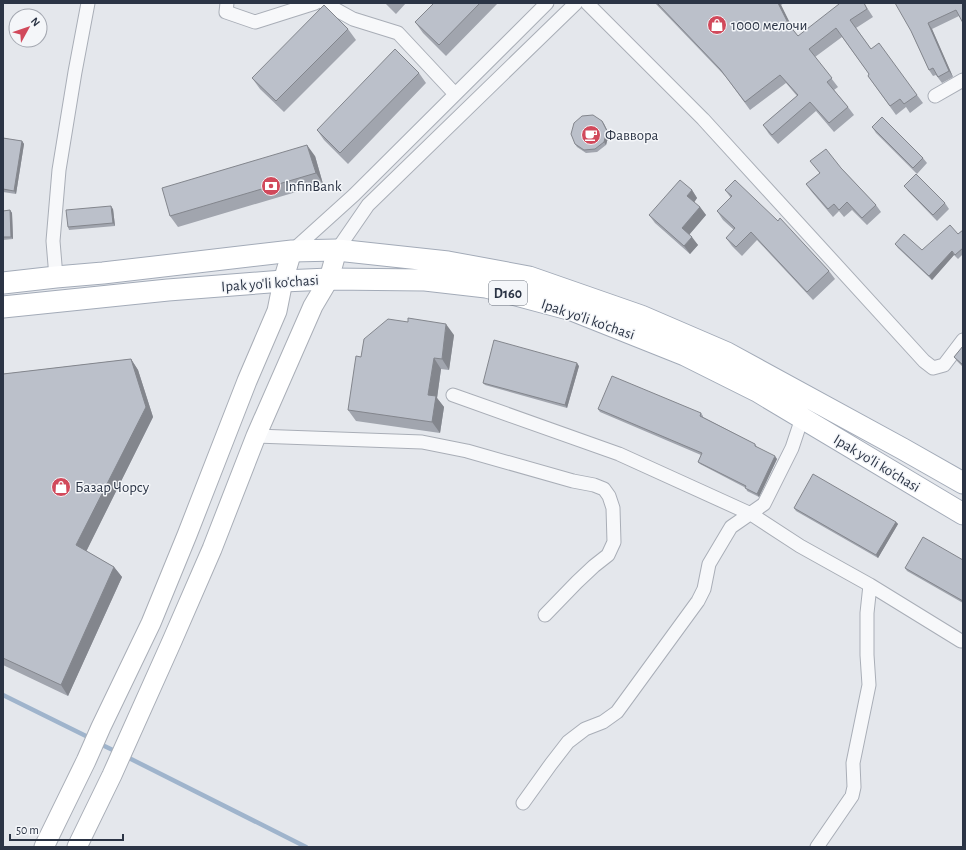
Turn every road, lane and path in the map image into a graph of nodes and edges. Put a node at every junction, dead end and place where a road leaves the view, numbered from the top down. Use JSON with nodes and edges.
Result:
{"nodes":[{"id":1,"x":88,"y":3,"type":"edge"},
{"id":2,"x":227,"y":3,"type":"edge"},
{"id":3,"x":315,"y":3,"type":"edge"},
{"id":4,"x":324,"y":3,"type":"edge"},
{"id":5,"x":547,"y":3,"type":"edge"},
{"id":6,"x":576,"y":3,"type":"edge"},
{"id":7,"x":587,"y":3,"type":"edge"},
{"id":8,"x":963,"y":80,"type":"edge"},
{"id":9,"x":455,"y":94,"type":"junction"},
{"id":10,"x":936,"y":96,"type":"dead end"},
{"id":11,"x":292,"y":250,"type":"junction"},
{"id":12,"x":337,"y":250,"type":"junction"},
{"id":13,"x":56,"y":277,"type":"junction"},
{"id":14,"x":329,"y":280,"type":"junction"},
{"id":15,"x":283,"y":281,"type":"junction"},
{"id":16,"x":3,"y":283,"type":"edge"},
{"id":17,"x":3,"y":307,"type":"edge"},
{"id":18,"x":963,"y":340,"type":"edge"},
{"id":19,"x":453,"y":395,"type":"dead end"},
{"id":20,"x":802,"y":418,"type":"junction"},
{"id":21,"x":256,"y":436,"type":"junction"},
{"id":22,"x":963,"y":483,"type":"edge"},
{"id":23,"x":751,"y":514,"type":"junction"},
{"id":24,"x":963,"y":514,"type":"edge"},
{"id":25,"x":870,"y":585,"type":"junction"},
{"id":26,"x":545,"y":615,"type":"dead end"},
{"id":27,"x":961,"y":641,"type":"dead end"},
{"id":28,"x":523,"y":803,"type":"dead end"},
{"id":29,"x":44,"y":847,"type":"edge"},
{"id":30,"x":77,"y":847,"type":"edge"},
{"id":31,"x":817,"y":847,"type":"edge"}],
"edges":[{"from":1,"to":13,"type":"street"},
{"from":2,"to":3,"type":"street"},
{"from":4,"to":9,"type":"street"},
{"from":5,"to":9,"type":"street"},
{"from":6,"to":12,"type":"street"},
{"from":7,"to":18,"type":"street"},
{"from":8,"to":10,"type":"street"},
{"from":9,"to":11,"type":"street"},
{"from":11,"to":12,"type":"main road","name":"Ipak yo'li ko'chasi","number":"D160"},
{"from":11,"to":13,"type":"main road","name":"Ipak yo'li ko'chasi","number":"D160"},
{"from":11,"to":15,"type":"main road"},
{"from":12,"to":14,"type":"main road"},
{"from":12,"to":22,"type":"main road","name":"Ipak yo'li ko'chasi","number":"D160"},
{"from":13,"to":16,"type":"main road","name":"Ipak yo'li ko'chasi","number":"D160"},
{"from":14,"to":15,"type":"main road","name":"Ipak yo'li ko'chasi","number":"D160"},
{"from":14,"to":20,"type":"main road","name":"Ipak yo'li ko'chasi","number":"D160"},
{"from":14,"to":21,"type":"main road"},
{"from":15,"to":17,"type":"main road","name":"Ipak yo'li ko'chasi","number":"D160"},
{"from":15,"to":29,"type":"main road"},
{"from":19,"to":23,"type":"street"},
{"from":20,"to":23,"type":"street"},
{"from":20,"to":24,"type":"main road","name":"Ipak yo'li ko'chasi","number":"D160"},
{"from":21,"to":26,"type":"street"},
{"from":21,"to":30,"type":"main road"},
{"from":23,"to":25,"type":"street"},
{"from":23,"to":28,"type":"street"},
{"from":25,"to":27,"type":"street"},
{"from":25,"to":31,"type":"street"}]}
